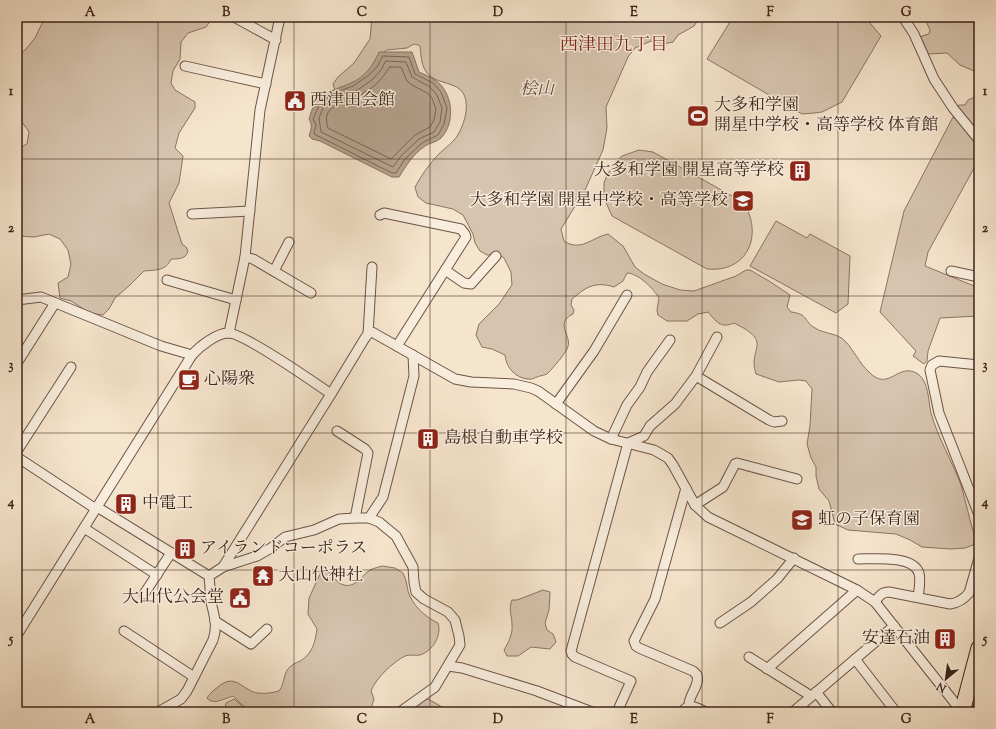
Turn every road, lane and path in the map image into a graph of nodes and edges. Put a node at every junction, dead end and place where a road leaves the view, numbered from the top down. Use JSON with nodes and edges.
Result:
{"nodes":[{"id":1,"x":234,"y":17,"type":"edge"},
{"id":2,"x":280,"y":17,"type":"edge"},
{"id":3,"x":903,"y":17,"type":"edge"},
{"id":4,"x":276,"y":40,"type":"junction"},
{"id":5,"x":185,"y":66,"type":"dead end"},
{"id":6,"x":266,"y":84,"type":"junction"},
{"id":7,"x":979,"y":140,"type":"edge"},
{"id":8,"x":250,"y":211,"type":"junction"},
{"id":9,"x":192,"y":214,"type":"dead end"},
{"id":10,"x":380,"y":215,"type":"dead end"},
{"id":11,"x":289,"y":242,"type":"dead end"},
{"id":12,"x":496,"y":256,"type":"dead end"},
{"id":13,"x":245,"y":257,"type":"junction"},
{"id":14,"x":372,"y":267,"type":"dead end"},
{"id":15,"x":445,"y":270,"type":"junction"},
{"id":16,"x":274,"y":271,"type":"junction"},
{"id":17,"x":951,"y":271,"type":"dead end"},
{"id":18,"x":979,"y":278,"type":"edge"},
{"id":19,"x":167,"y":280,"type":"dead end"},
{"id":20,"x":312,"y":293,"type":"dead end"},
{"id":21,"x":627,"y":295,"type":"dead end"},
{"id":22,"x":17,"y":300,"type":"edge"},
{"id":23,"x":236,"y":300,"type":"junction"},
{"id":24,"x":55,"y":303,"type":"junction"},
{"id":25,"x":229,"y":333,"type":"junction"},
{"id":26,"x":368,"y":334,"type":"junction"},
{"id":27,"x":717,"y":337,"type":"dead end"},
{"id":28,"x":670,"y":340,"type":"dead end"},
{"id":29,"x":397,"y":346,"type":"junction"},
{"id":30,"x":192,"y":355,"type":"junction"},
{"id":31,"x":413,"y":355,"type":"junction"},
{"id":32,"x":17,"y":363,"type":"edge"},
{"id":33,"x":979,"y":365,"type":"edge"},
{"id":34,"x":71,"y":367,"type":"dead end"},
{"id":35,"x":696,"y":376,"type":"junction"},
{"id":36,"x":331,"y":394,"type":"junction"},
{"id":37,"x":556,"y":404,"type":"junction"},
{"id":38,"x":782,"y":421,"type":"dead end"},
{"id":39,"x":337,"y":431,"type":"dead end"},
{"id":40,"x":611,"y":439,"type":"junction"},
{"id":41,"x":628,"y":443,"type":"junction"},
{"id":42,"x":17,"y":451,"type":"edge"},
{"id":43,"x":17,"y":457,"type":"edge"},
{"id":44,"x":797,"y":479,"type":"dead end"},
{"id":45,"x":686,"y":488,"type":"junction"},
{"id":46,"x":695,"y":505,"type":"junction"},
{"id":47,"x":96,"y":508,"type":"junction"},
{"id":48,"x":979,"y":515,"type":"edge"},
{"id":49,"x":355,"y":518,"type":"junction"},
{"id":50,"x":369,"y":518,"type":"junction"},
{"id":51,"x":84,"y":528,"type":"junction"},
{"id":52,"x":171,"y":553,"type":"junction"},
{"id":53,"x":794,"y":558,"type":"junction"},
{"id":54,"x":858,"y":558,"type":"dead end"},
{"id":55,"x":979,"y":558,"type":"edge"},
{"id":56,"x":223,"y":566,"type":"junction"},
{"id":57,"x":157,"y":575,"type":"junction"},
{"id":58,"x":209,"y":576,"type":"junction"},
{"id":59,"x":857,"y":590,"type":"junction"},
{"id":60,"x":144,"y":594,"type":"dead end"},
{"id":61,"x":918,"y":598,"type":"junction"},
{"id":62,"x":875,"y":602,"type":"junction"},
{"id":63,"x":215,"y":621,"type":"junction"},
{"id":64,"x":720,"y":623,"type":"dead end"},
{"id":65,"x":894,"y":626,"type":"junction"},
{"id":66,"x":267,"y":629,"type":"dead end"},
{"id":67,"x":124,"y":631,"type":"dead end"},
{"id":68,"x":17,"y":635,"type":"edge"},
{"id":69,"x":979,"y":648,"type":"edge"},
{"id":70,"x":749,"y":657,"type":"dead end"},
{"id":71,"x":855,"y":659,"type":"junction"},
{"id":72,"x":448,"y":666,"type":"junction"},
{"id":73,"x":767,"y":668,"type":"junction"},
{"id":74,"x":194,"y":677,"type":"junction"},
{"id":75,"x":814,"y":694,"type":"junction"},
{"id":76,"x":686,"y":709,"type":"edge"},
{"id":77,"x":158,"y":712,"type":"edge"},
{"id":78,"x":400,"y":712,"type":"edge"},
{"id":79,"x":592,"y":712,"type":"edge"},
{"id":80,"x":617,"y":712,"type":"edge"},
{"id":81,"x":706,"y":712,"type":"edge"},
{"id":82,"x":793,"y":712,"type":"edge"},
{"id":83,"x":832,"y":712,"type":"edge"},
{"id":84,"x":896,"y":712,"type":"edge"},
{"id":85,"x":962,"y":712,"type":"edge"}],
"edges":[{"from":1,"to":4,"type":"street"},
{"from":2,"to":4,"type":"street"},
{"from":3,"to":7,"type":"street"},
{"from":4,"to":6,"type":"street"},
{"from":5,"to":6,"type":"street"},
{"from":6,"to":8,"type":"street"},
{"from":8,"to":9,"type":"street"},
{"from":8,"to":13,"type":"street"},
{"from":10,"to":15,"type":"street"},
{"from":11,"to":16,"type":"street"},
{"from":12,"to":15,"type":"street"},
{"from":13,"to":16,"type":"street"},
{"from":13,"to":23,"type":"street"},
{"from":14,"to":26,"type":"street"},
{"from":15,"to":29,"type":"street"},
{"from":16,"to":20,"type":"street"},
{"from":17,"to":18,"type":"street"},
{"from":19,"to":23,"type":"street"},
{"from":21,"to":37,"type":"street"},
{"from":22,"to":24,"type":"street"},
{"from":23,"to":25,"type":"street"},
{"from":24,"to":30,"type":"street"},
{"from":24,"to":32,"type":"street"},
{"from":25,"to":30,"type":"street"},
{"from":25,"to":36,"type":"street"},
{"from":26,"to":29,"type":"street"},
{"from":26,"to":36,"type":"street"},
{"from":27,"to":35,"type":"street"},
{"from":28,"to":40,"type":"street"},
{"from":29,"to":31,"type":"street"},
{"from":30,"to":47,"type":"street"},
{"from":31,"to":37,"type":"street"},
{"from":31,"to":50,"type":"street"},
{"from":33,"to":48,"type":"street"},
{"from":34,"to":42,"type":"street"},
{"from":35,"to":38,"type":"street"},
{"from":35,"to":41,"type":"street"},
{"from":36,"to":56,"type":"street"},
{"from":37,"to":40,"type":"street"},
{"from":39,"to":49,"type":"street"},
{"from":40,"to":41,"type":"street"},
{"from":41,"to":45,"type":"street"},
{"from":41,"to":80,"type":"street"},
{"from":43,"to":47,"type":"street"},
{"from":44,"to":46,"type":"street"},
{"from":45,"to":46,"type":"street"},
{"from":45,"to":76,"type":"street"},
{"from":46,"to":53,"type":"street"},
{"from":47,"to":51,"type":"street"},
{"from":47,"to":52,"type":"street"},
{"from":49,"to":50,"type":"street"},
{"from":49,"to":56,"type":"street"},
{"from":50,"to":72,"type":"street"},
{"from":51,"to":57,"type":"street"},
{"from":51,"to":68,"type":"street"},
{"from":52,"to":57,"type":"street"},
{"from":52,"to":58,"type":"street"},
{"from":53,"to":59,"type":"street"},
{"from":53,"to":64,"type":"street"},
{"from":54,"to":61,"type":"street"},
{"from":55,"to":61,"type":"street"},
{"from":56,"to":58,"type":"street"},
{"from":57,"to":60,"type":"street"},
{"from":58,"to":63,"type":"street"},
{"from":59,"to":62,"type":"street"},
{"from":59,"to":73,"type":"street"},
{"from":61,"to":62,"type":"street"},
{"from":62,"to":65,"type":"street"},
{"from":63,"to":66,"type":"street"},
{"from":63,"to":74,"type":"street"},
{"from":65,"to":71,"type":"street"},
{"from":65,"to":85,"type":"street"},
{"from":67,"to":74,"type":"street"},
{"from":69,"to":85,"type":"main road"},
{"from":70,"to":73,"type":"street"},
{"from":71,"to":75,"type":"street"},
{"from":71,"to":84,"type":"street"},
{"from":72,"to":78,"type":"street"},
{"from":72,"to":79,"type":"street"},
{"from":73,"to":75,"type":"street"},
{"from":74,"to":77,"type":"street"},
{"from":75,"to":82,"type":"street"},
{"from":75,"to":83,"type":"street"},
{"from":76,"to":81,"type":"street"}]}
